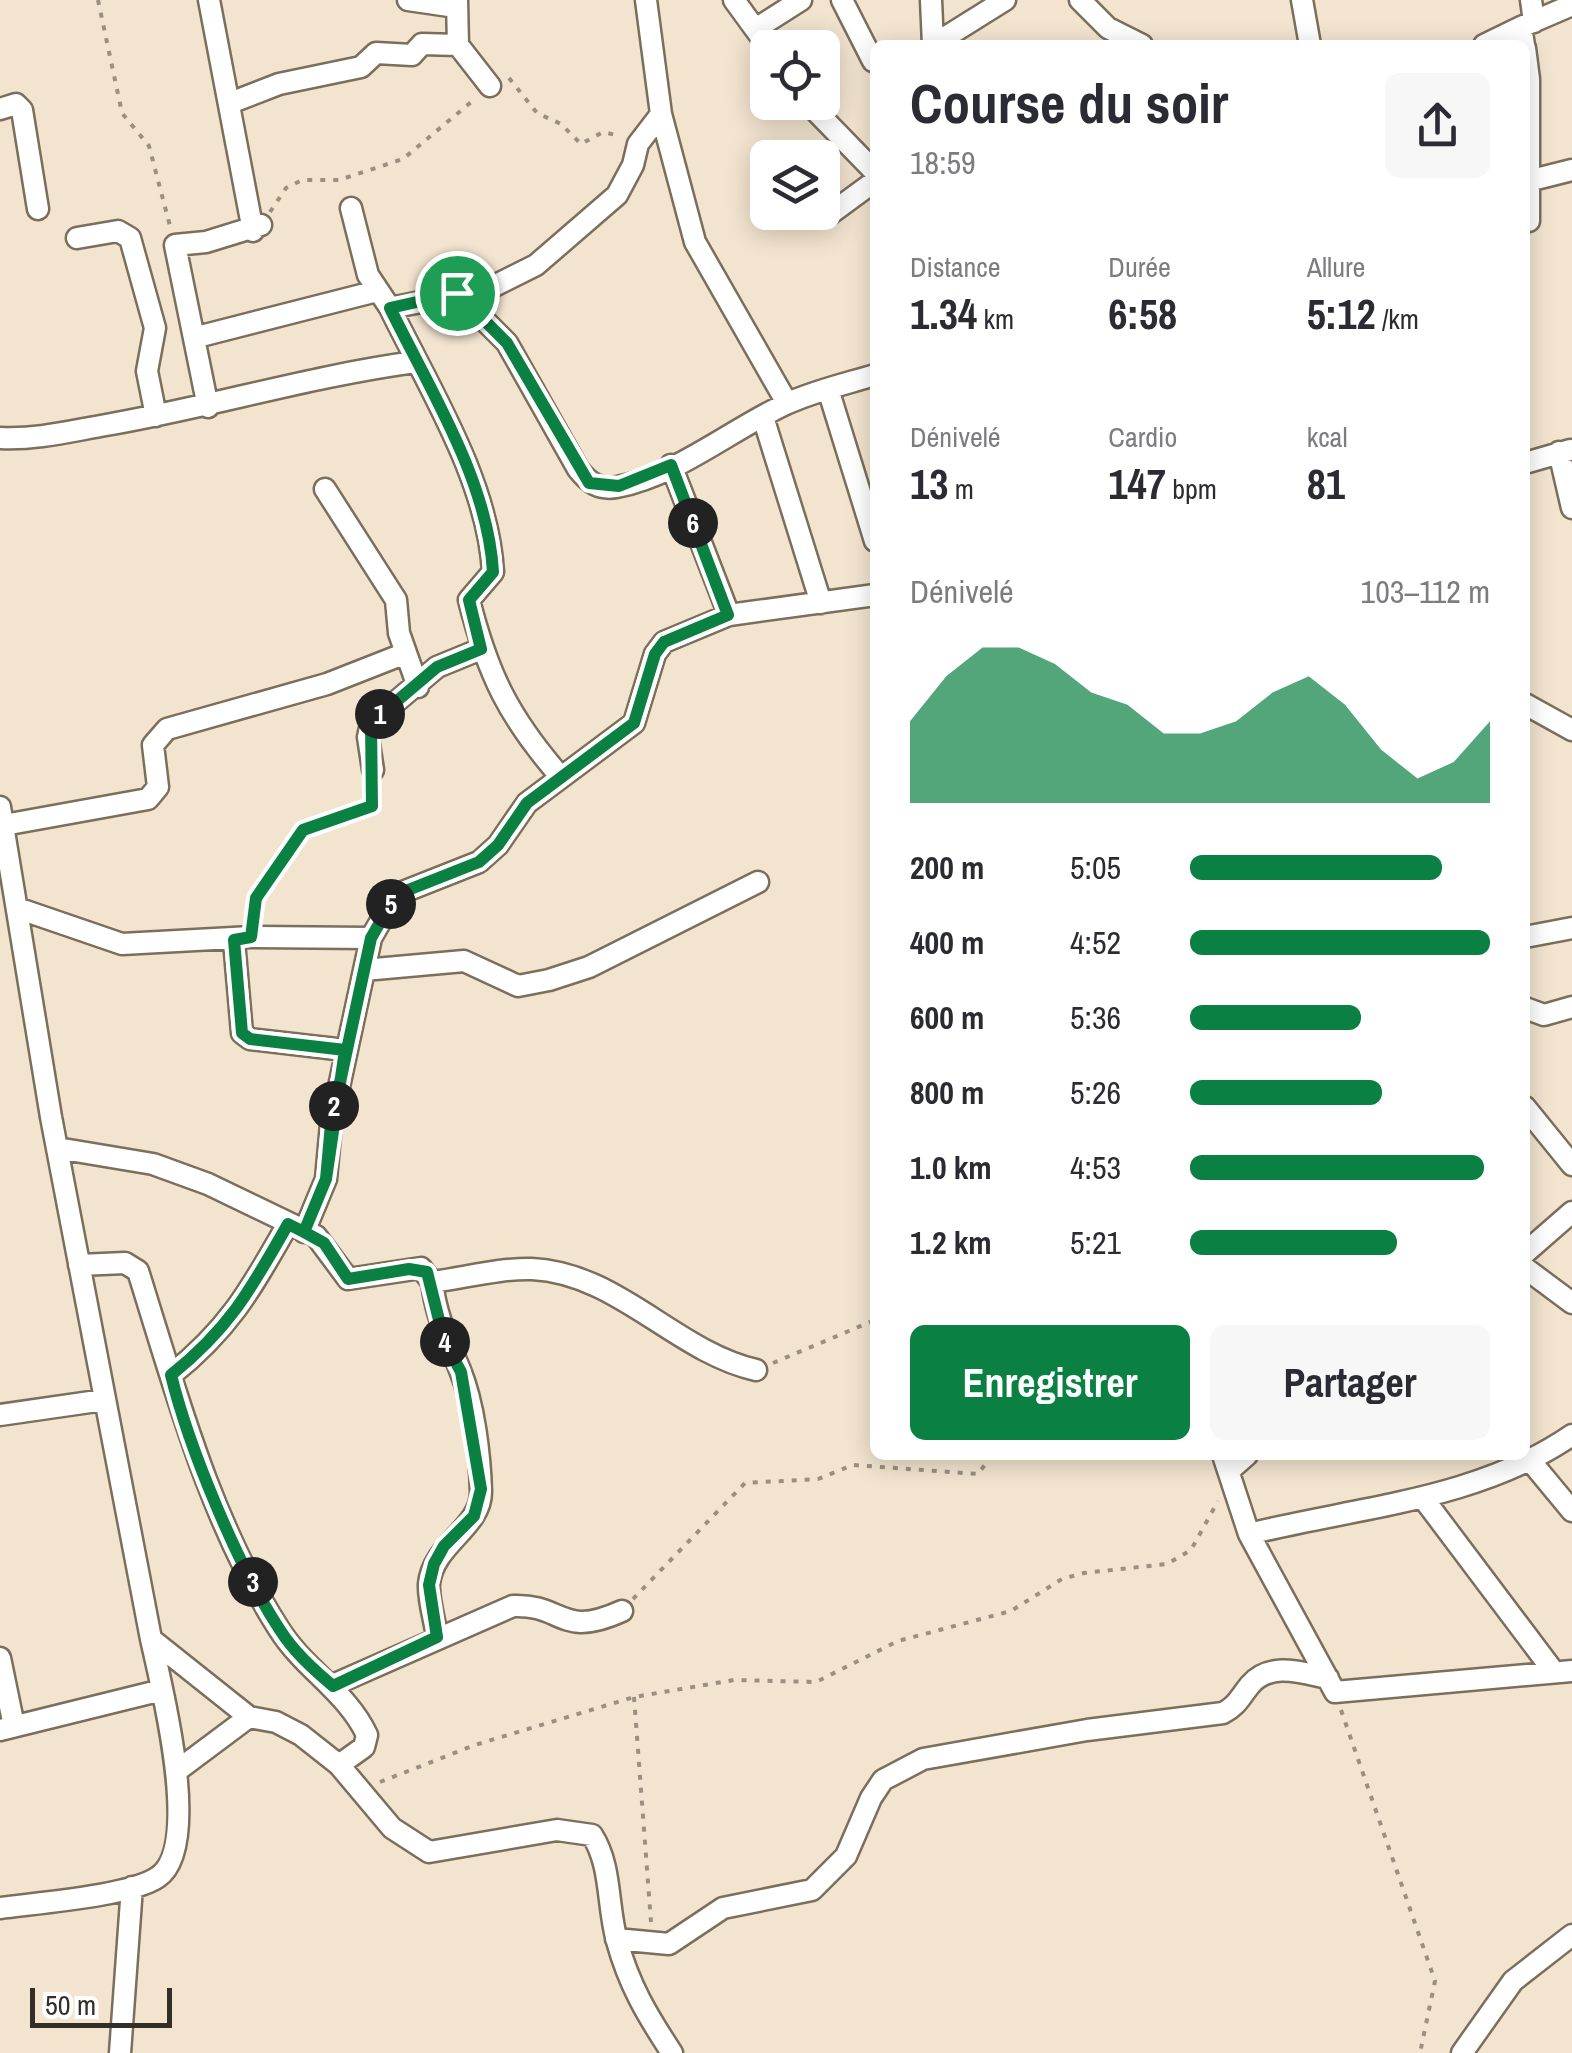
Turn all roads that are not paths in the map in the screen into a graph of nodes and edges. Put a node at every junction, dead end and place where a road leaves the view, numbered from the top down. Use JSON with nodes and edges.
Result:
{"nodes":[{"id":1,"x":209,"y":0,"type":"edge"},
{"id":2,"x":408,"y":0,"type":"edge"},
{"id":3,"x":646,"y":0,"type":"edge"},
{"id":4,"x":734,"y":0,"type":"edge"},
{"id":5,"x":801,"y":0,"type":"edge"},
{"id":6,"x":842,"y":0,"type":"edge"},
{"id":7,"x":931,"y":0,"type":"edge"},
{"id":8,"x":1005,"y":0,"type":"edge"},
{"id":9,"x":1080,"y":0,"type":"edge"},
{"id":10,"x":1302,"y":0,"type":"edge"},
{"id":11,"x":1531,"y":0,"type":"edge"},
{"id":12,"x":456,"y":4,"type":"edge"},
{"id":13,"x":1572,"y":5,"type":"edge"},
{"id":14,"x":757,"y":28,"type":"joint"},
{"id":15,"x":1526,"y":36,"type":"edge"},
{"id":16,"x":933,"y":40,"type":"edge"},
{"id":17,"x":941,"y":40,"type":"edge"},
{"id":18,"x":1132,"y":40,"type":"edge"},
{"id":19,"x":1309,"y":40,"type":"edge"},
{"id":20,"x":458,"y":45,"type":"junction"},
{"id":21,"x":870,"y":56,"type":"edge"},
{"id":22,"x":490,"y":86,"type":"road end"},
{"id":23,"x":230,"y":104,"type":"junction"},
{"id":24,"x":0,"y":109,"type":"edge"},
{"id":25,"x":661,"y":114,"type":"junction"},
{"id":26,"x":824,"y":120,"type":"edge"},
{"id":27,"x":870,"y":167,"type":"edge"},
{"id":28,"x":1572,"y":170,"type":"edge"},
{"id":29,"x":1530,"y":180,"type":"edge"},
{"id":30,"x":870,"y":185,"type":"edge"},
{"id":31,"x":840,"y":207,"type":"edge"},
{"id":32,"x":350,"y":208,"type":"dead end"},
{"id":33,"x":38,"y":209,"type":"dead end"},
{"id":34,"x":76,"y":238,"type":"dead end"},
{"id":35,"x":457,"y":293,"type":"junction"},
{"id":36,"x":384,"y":300,"type":"junction"},
{"id":37,"x":197,"y":337,"type":"junction"},
{"id":38,"x":415,"y":362,"type":"junction"},
{"id":39,"x":870,"y":376,"type":"edge"},
{"id":40,"x":828,"y":389,"type":"junction"},
{"id":41,"x":787,"y":403,"type":"junction"},
{"id":42,"x":208,"y":407,"type":"junction"},
{"id":43,"x":156,"y":416,"type":"junction"},
{"id":44,"x":762,"y":417,"type":"junction"},
{"id":45,"x":0,"y":438,"type":"edge"},
{"id":46,"x":1565,"y":451,"type":"edge"},
{"id":47,"x":1530,"y":462,"type":"edge"},
{"id":48,"x":671,"y":465,"type":"junction"},
{"id":49,"x":324,"y":489,"type":"dead end"},
{"id":50,"x":1572,"y":508,"type":"edge"},
{"id":51,"x":870,"y":525,"type":"edge"},
{"id":52,"x":870,"y":596,"type":"edge"},
{"id":53,"x":821,"y":604,"type":"junction"},
{"id":54,"x":728,"y":615,"type":"junction"},
{"id":55,"x":481,"y":649,"type":"junction"},
{"id":56,"x":406,"y":653,"type":"junction"},
{"id":57,"x":418,"y":687,"type":"junction"},
{"id":58,"x":1530,"y":707,"type":"edge"},
{"id":59,"x":1572,"y":730,"type":"edge"},
{"id":60,"x":373,"y":770,"type":"road end"},
{"id":61,"x":558,"y":776,"type":"junction"},
{"id":62,"x":2,"y":816,"type":"edge"},
{"id":63,"x":758,"y":882,"type":"dead end"},
{"id":64,"x":10,"y":902,"type":"edge"},
{"id":65,"x":1572,"y":928,"type":"edge"},
{"id":66,"x":1530,"y":936,"type":"edge"},
{"id":67,"x":371,"y":938,"type":"junction"},
{"id":68,"x":242,"y":939,"type":"junction"},
{"id":69,"x":364,"y":970,"type":"junction"},
{"id":70,"x":1572,"y":1007,"type":"edge"},
{"id":71,"x":1534,"y":1011,"type":"edge"},
{"id":72,"x":1572,"y":1021,"type":"edge"},
{"id":73,"x":345,"y":1050,"type":"junction"},
{"id":74,"x":1530,"y":1112,"type":"edge"},
{"id":75,"x":57,"y":1148,"type":"junction"},
{"id":76,"x":1572,"y":1165,"type":"edge"},
{"id":77,"x":1572,"y":1212,"type":"edge"},
{"id":78,"x":296,"y":1228,"type":"junction"},
{"id":79,"x":1530,"y":1249,"type":"edge"},
{"id":80,"x":79,"y":1266,"type":"junction"},
{"id":81,"x":1530,"y":1272,"type":"edge"},
{"id":82,"x":432,"y":1282,"type":"junction"},
{"id":83,"x":1572,"y":1303,"type":"edge"},
{"id":84,"x":756,"y":1370,"type":"road end"},
{"id":85,"x":171,"y":1375,"type":"junction"},
{"id":86,"x":104,"y":1400,"type":"junction"},
{"id":87,"x":0,"y":1416,"type":"edge"},
{"id":88,"x":1572,"y":1435,"type":"edge"},
{"id":89,"x":1530,"y":1457,"type":"edge"},
{"id":90,"x":1523,"y":1460,"type":"edge"},
{"id":91,"x":1530,"y":1460,"type":"edge"},
{"id":92,"x":1226,"y":1463,"type":"edge"},
{"id":93,"x":1423,"y":1498,"type":"junction"},
{"id":94,"x":1572,"y":1510,"type":"edge"},
{"id":95,"x":1249,"y":1534,"type":"junction"},
{"id":96,"x":622,"y":1611,"type":"road end"},
{"id":97,"x":437,"y":1637,"type":"junction"},
{"id":98,"x":151,"y":1638,"type":"junction"},
{"id":99,"x":0,"y":1658,"type":"edge"},
{"id":100,"x":1563,"y":1672,"type":"edge"},
{"id":101,"x":1331,"y":1685,"type":"junction"},
{"id":102,"x":333,"y":1686,"type":"junction"},
{"id":103,"x":162,"y":1690,"type":"junction"},
{"id":104,"x":249,"y":1717,"type":"junction"},
{"id":105,"x":7,"y":1728,"type":"edge"},
{"id":106,"x":339,"y":1765,"type":"junction"},
{"id":107,"x":178,"y":1770,"type":"junction"},
{"id":108,"x":132,"y":1887,"type":"junction"},
{"id":109,"x":0,"y":1908,"type":"edge"},
{"id":110,"x":1572,"y":1935,"type":"edge"},
{"id":111,"x":616,"y":1938,"type":"junction"},
{"id":112,"x":120,"y":2053,"type":"edge"},
{"id":113,"x":672,"y":2053,"type":"edge"},
{"id":114,"x":1462,"y":2053,"type":"edge"}],
"edges":[{"from":1,"to":23,"type":"street"},
{"from":2,"to":12,"type":"street"},
{"from":3,"to":25,"type":"street"},
{"from":4,"to":14,"type":"street"},
{"from":5,"to":14,"type":"street"},
{"from":6,"to":21,"type":"street"},
{"from":7,"to":16,"type":"street"},
{"from":8,"to":17,"type":"street"},
{"from":9,"to":18,"type":"street"},
{"from":10,"to":19,"type":"street"},
{"from":11,"to":15,"type":"street"},
{"from":12,"to":20,"type":"street"},
{"from":13,"to":15,"type":"street"},
{"from":20,"to":22,"type":"street"},
{"from":20,"to":23,"type":"street"},
{"from":23,"to":37,"type":"street"},
{"from":24,"to":33,"type":"street"},
{"from":25,"to":35,"type":"street"},
{"from":25,"to":41,"type":"street"},
{"from":26,"to":27,"type":"street"},
{"from":28,"to":29,"type":"street"},
{"from":30,"to":31,"type":"street"},
{"from":32,"to":36,"type":"street"},
{"from":34,"to":43,"type":"street"},
{"from":35,"to":36,"type":"street"},
{"from":35,"to":48,"type":"street"},
{"from":36,"to":37,"type":"street"},
{"from":36,"to":38,"type":"street"},
{"from":37,"to":42,"type":"street"},
{"from":38,"to":42,"type":"street"},
{"from":38,"to":55,"type":"street"},
{"from":39,"to":40,"type":"street"},
{"from":40,"to":41,"type":"street"},
{"from":40,"to":51,"type":"street"},
{"from":41,"to":44,"type":"street"},
{"from":42,"to":43,"type":"street"},
{"from":43,"to":45,"type":"street"},
{"from":44,"to":48,"type":"street"},
{"from":44,"to":53,"type":"street"},
{"from":46,"to":47,"type":"street"},
{"from":46,"to":50,"type":"street"},
{"from":48,"to":54,"type":"street"},
{"from":49,"to":56,"type":"street"},
{"from":52,"to":53,"type":"street"},
{"from":53,"to":54,"type":"street"},
{"from":54,"to":61,"type":"street"},
{"from":55,"to":57,"type":"street"},
{"from":55,"to":61,"type":"street"},
{"from":56,"to":57,"type":"street"},
{"from":56,"to":62,"type":"street"},
{"from":57,"to":60,"type":"street"},
{"from":58,"to":59,"type":"street"},
{"from":61,"to":67,"type":"street"},
{"from":62,"to":64,"type":"street"},
{"from":63,"to":69,"type":"street"},
{"from":64,"to":68,"type":"street"},
{"from":64,"to":75,"type":"street"},
{"from":65,"to":66,"type":"street"},
{"from":67,"to":68,"type":"street"},
{"from":67,"to":69,"type":"street"},
{"from":68,"to":73,"type":"street"},
{"from":69,"to":73,"type":"street"},
{"from":70,"to":71,"type":"street"},
{"from":71,"to":72,"type":"street"},
{"from":73,"to":78,"type":"street"},
{"from":74,"to":76,"type":"street"},
{"from":75,"to":78,"type":"street"},
{"from":75,"to":80,"type":"street"},
{"from":77,"to":79,"type":"street"},
{"from":78,"to":82,"type":"street"},
{"from":78,"to":85,"type":"street"},
{"from":80,"to":85,"type":"street"},
{"from":80,"to":86,"type":"street"},
{"from":81,"to":83,"type":"street"},
{"from":82,"to":84,"type":"street"},
{"from":82,"to":97,"type":"street"},
{"from":85,"to":102,"type":"street"},
{"from":86,"to":87,"type":"street"},
{"from":86,"to":98,"type":"street"},
{"from":88,"to":89,"type":"street"},
{"from":90,"to":93,"type":"street"},
{"from":91,"to":94,"type":"street"},
{"from":92,"to":95,"type":"street"},
{"from":93,"to":95,"type":"street"},
{"from":93,"to":100,"type":"street"},
{"from":95,"to":101,"type":"street"},
{"from":96,"to":97,"type":"street"},
{"from":97,"to":102,"type":"street"},
{"from":98,"to":103,"type":"street"},
{"from":98,"to":104,"type":"street"},
{"from":99,"to":105,"type":"street"},
{"from":100,"to":101,"type":"street"},
{"from":101,"to":111,"type":"street"},
{"from":102,"to":106,"type":"street"},
{"from":103,"to":105,"type":"street"},
{"from":103,"to":107,"type":"street"},
{"from":104,"to":106,"type":"street"},
{"from":104,"to":107,"type":"street"},
{"from":106,"to":111,"type":"street"},
{"from":107,"to":108,"type":"street"},
{"from":108,"to":109,"type":"street"},
{"from":108,"to":112,"type":"street"},
{"from":110,"to":114,"type":"street"},
{"from":111,"to":113,"type":"street"}]}
